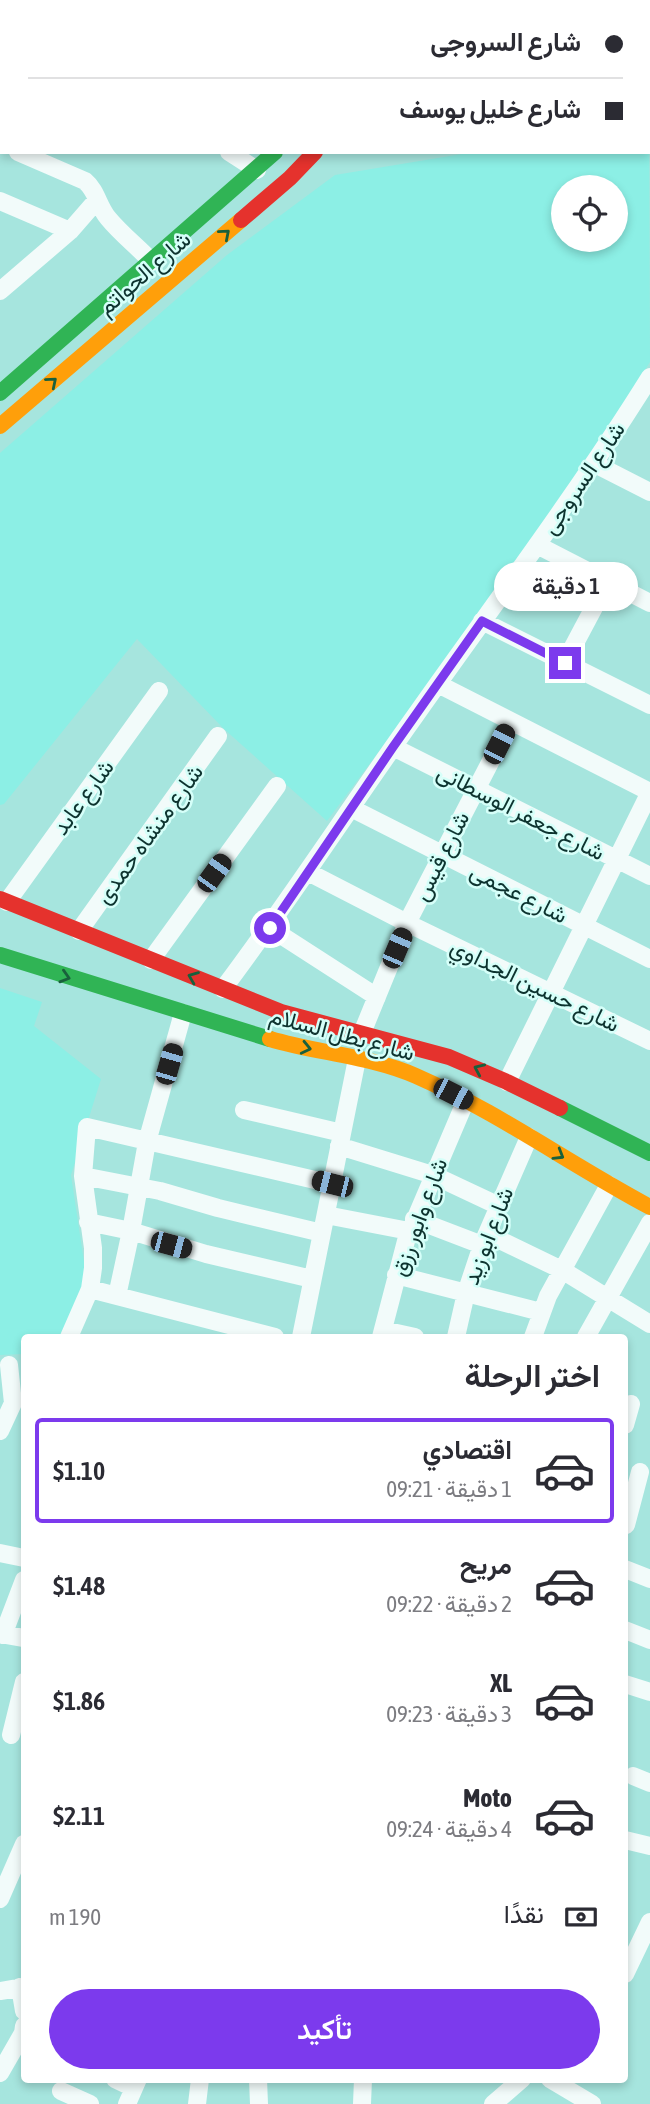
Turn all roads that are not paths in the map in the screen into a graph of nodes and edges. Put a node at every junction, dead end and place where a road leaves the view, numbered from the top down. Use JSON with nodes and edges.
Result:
{"nodes":[{"id":1,"x":23,"y":154,"type":"edge"},
{"id":2,"x":232,"y":154,"type":"edge"},
{"id":3,"x":273,"y":154,"type":"edge"},
{"id":4,"x":313,"y":154,"type":"edge"},
{"id":5,"x":257,"y":170,"type":"junction"},
{"id":6,"x":97,"y":200,"type":"junction"},
{"id":7,"x":0,"y":201,"type":"edge"},
{"id":8,"x":70,"y":231,"type":"junction"},
{"id":9,"x":152,"y":261,"type":"junction"},
{"id":10,"x":0,"y":291,"type":"edge"},
{"id":11,"x":85,"y":321,"type":"junction"},
{"id":12,"x":101,"y":340,"type":"junction"},
{"id":13,"x":58,"y":344,"type":"junction"},
{"id":14,"x":72,"y":365,"type":"junction"},
{"id":15,"x":650,"y":378,"type":"edge"},
{"id":16,"x":0,"y":393,"type":"edge"},
{"id":17,"x":0,"y":426,"type":"edge"},
{"id":18,"x":595,"y":464,"type":"junction"},
{"id":19,"x":650,"y":492,"type":"edge"},
{"id":20,"x":537,"y":545,"type":"junction"},
{"id":21,"x":608,"y":581,"type":"junction"},
{"id":22,"x":650,"y":603,"type":"edge"},
{"id":23,"x":482,"y":621,"type":"junction"},
{"id":24,"x":565,"y":663,"type":"junction"},
{"id":25,"x":438,"y":684,"type":"junction"},
{"id":26,"x":159,"y":691,"type":"dead end"},
{"id":27,"x":650,"y":705,"type":"edge"},
{"id":28,"x":511,"y":722,"type":"junction"},
{"id":29,"x":218,"y":736,"type":"dead end"},
{"id":30,"x":393,"y":747,"type":"junction"},
{"id":31,"x":276,"y":786,"type":"dead end"},
{"id":32,"x":476,"y":789,"type":"junction"},
{"id":33,"x":650,"y":792,"type":"edge"},
{"id":34,"x":351,"y":808,"type":"junction"},
{"id":35,"x":442,"y":854,"type":"junction"},
{"id":36,"x":616,"y":859,"type":"junction"},
{"id":37,"x":308,"y":872,"type":"junction"},
{"id":38,"x":650,"y":876,"type":"edge"},
{"id":39,"x":4,"y":900,"type":"edge"},
{"id":40,"x":407,"y":923,"type":"junction"},
{"id":41,"x":583,"y":925,"type":"junction"},
{"id":42,"x":270,"y":928,"type":"junction"},
{"id":43,"x":79,"y":931,"type":"junction"},
{"id":44,"x":0,"y":955,"type":"edge"},
{"id":45,"x":650,"y":959,"type":"edge"},
{"id":46,"x":150,"y":960,"type":"junction"},
{"id":47,"x":223,"y":989,"type":"junction"},
{"id":48,"x":551,"y":993,"type":"junction"},
{"id":49,"x":377,"y":997,"type":"junction"},
{"id":50,"x":281,"y":1012,"type":"junction"},
{"id":51,"x":183,"y":1013,"type":"junction"},
{"id":52,"x":362,"y":1033,"type":"junction"},
{"id":53,"x":274,"y":1040,"type":"junction"},
{"id":54,"x":650,"y":1041,"type":"edge"},
{"id":55,"x":357,"y":1059,"type":"junction"},
{"id":56,"x":507,"y":1082,"type":"junction"},
{"id":57,"x":466,"y":1100,"type":"junction"},
{"id":58,"x":244,"y":1111,"type":"dead end"},
{"id":59,"x":529,"y":1137,"type":"junction"},
{"id":60,"x":341,"y":1139,"type":"junction"},
{"id":61,"x":147,"y":1142,"type":"junction"},
{"id":62,"x":648,"y":1147,"type":"edge"},
{"id":63,"x":433,"y":1175,"type":"junction"},
{"id":64,"x":83,"y":1176,"type":"junction"},
{"id":65,"x":332,"y":1184,"type":"junction"},
{"id":66,"x":609,"y":1185,"type":"junction"},
{"id":67,"x":139,"y":1186,"type":"junction"},
{"id":68,"x":499,"y":1206,"type":"junction"},
{"id":69,"x":650,"y":1207,"type":"edge"},
{"id":70,"x":326,"y":1215,"type":"junction"},
{"id":71,"x":88,"y":1222,"type":"junction"},
{"id":72,"x":650,"y":1223,"type":"edge"},
{"id":73,"x":411,"y":1225,"type":"junction"},
{"id":74,"x":131,"y":1231,"type":"junction"},
{"id":75,"x":322,"y":1233,"type":"junction"},
{"id":76,"x":484,"y":1240,"type":"junction"},
{"id":77,"x":562,"y":1270,"type":"junction"},
{"id":78,"x":396,"y":1275,"type":"junction"},
{"id":79,"x":312,"y":1279,"type":"junction"},
{"id":80,"x":90,"y":1289,"type":"junction"},
{"id":81,"x":466,"y":1293,"type":"junction"},
{"id":82,"x":117,"y":1296,"type":"junction"},
{"id":83,"x":609,"y":1298,"type":"junction"},
{"id":84,"x":541,"y":1312,"type":"junction"},
{"id":85,"x":650,"y":1324,"type":"edge"},
{"id":86,"x":210,"y":1329,"type":"edge"},
{"id":87,"x":382,"y":1333,"type":"edge"},
{"id":88,"x":70,"y":1334,"type":"edge"},
{"id":89,"x":251,"y":1334,"type":"edge"},
{"id":90,"x":302,"y":1334,"type":"edge"},
{"id":91,"x":457,"y":1334,"type":"edge"},
{"id":92,"x":534,"y":1334,"type":"edge"},
{"id":93,"x":588,"y":1334,"type":"edge"},
{"id":94,"x":11,"y":1365,"type":"edge"},
{"id":95,"x":631,"y":1404,"type":"dead end"},
{"id":96,"x":628,"y":1414,"type":"edge"},
{"id":97,"x":1,"y":1428,"type":"edge"},
{"id":98,"x":638,"y":1472,"type":"edge"},
{"id":99,"x":628,"y":1516,"type":"edge"},
{"id":100,"x":0,"y":1553,"type":"edge"},
{"id":101,"x":21,"y":1557,"type":"edge"},
{"id":102,"x":628,"y":1570,"type":"edge"},
{"id":103,"x":650,"y":1579,"type":"edge"},
{"id":104,"x":21,"y":1587,"type":"edge"},
{"id":105,"x":628,"y":1631,"type":"edge"},
{"id":106,"x":2,"y":1634,"type":"edge"},
{"id":107,"x":21,"y":1637,"type":"edge"},
{"id":108,"x":650,"y":1640,"type":"edge"},
{"id":109,"x":628,"y":1685,"type":"edge"},
{"id":110,"x":650,"y":1692,"type":"edge"},
{"id":111,"x":21,"y":1694,"type":"edge"},
{"id":112,"x":11,"y":1735,"type":"dead end"},
{"id":113,"x":628,"y":1841,"type":"edge"},
{"id":114,"x":650,"y":1846,"type":"edge"},
{"id":115,"x":21,"y":1850,"type":"edge"},
{"id":116,"x":1,"y":1893,"type":"edge"},
{"id":117,"x":648,"y":1930,"type":"edge"},
{"id":118,"x":628,"y":1960,"type":"edge"},
{"id":119,"x":21,"y":1987,"type":"edge"},
{"id":120,"x":0,"y":1991,"type":"edge"},
{"id":121,"x":21,"y":2036,"type":"edge"},
{"id":122,"x":0,"y":2073,"type":"edge"},
{"id":123,"x":200,"y":2083,"type":"edge"},
{"id":124,"x":258,"y":2083,"type":"edge"},
{"id":125,"x":363,"y":2083,"type":"edge"},
{"id":126,"x":518,"y":2083,"type":"edge"},
{"id":127,"x":557,"y":2083,"type":"edge"},
{"id":128,"x":61,"y":2091,"type":"dead end"},
{"id":129,"x":90,"y":2104,"type":"edge"},
{"id":130,"x":197,"y":2104,"type":"edge"},
{"id":131,"x":259,"y":2104,"type":"edge"},
{"id":132,"x":362,"y":2104,"type":"edge"},
{"id":133,"x":494,"y":2104,"type":"edge"},
{"id":134,"x":592,"y":2104,"type":"edge"}],
"edges":[{"from":1,"to":6,"type":"street"},
{"from":2,"to":5,"type":"street"},
{"from":3,"to":5,"type":"main road","name":"شارع الحواتم"},
{"from":12,"to":4,"type":"main road","name":"شارع الحواتم","one_way":true},
{"from":5,"to":9,"type":"main road","name":"شارع الحواتم"},
{"from":6,"to":8,"type":"street"},
{"from":6,"to":9,"type":"street"},
{"from":7,"to":8,"type":"street"},
{"from":8,"to":10,"type":"street"},
{"from":9,"to":11,"type":"main road","name":"شارع الحواتم"},
{"from":11,"to":12,"type":"main road"},
{"from":11,"to":13,"type":"main road","name":"شارع الحواتم"},
{"from":12,"to":14,"type":"main road","name":"شارع الحواتم"},
{"from":13,"to":14,"type":"main road"},
{"from":13,"to":16,"type":"main road","name":"شارع الحواتم"},
{"from":17,"to":14,"type":"main road","name":"شارع الحواتم","one_way":true},
{"from":15,"to":18,"type":"street","name":"شارع السروجى"},
{"from":18,"to":19,"type":"street"},
{"from":18,"to":20,"type":"street","name":"شارع السروجى"},
{"from":20,"to":21,"type":"street"},
{"from":20,"to":23,"type":"street","name":"شارع السروجى"},
{"from":21,"to":22,"type":"street"},
{"from":21,"to":24,"type":"street"},
{"from":23,"to":24,"type":"street"},
{"from":23,"to":25,"type":"street","name":"شارع السروجى"},
{"from":24,"to":27,"type":"street"},
{"from":25,"to":28,"type":"street"},
{"from":25,"to":30,"type":"street","name":"شارع السروجى"},
{"from":26,"to":39,"type":"street","name":"شارع عابد"},
{"from":28,"to":32,"type":"street","name":"شارع قيس"},
{"from":28,"to":33,"type":"street"},
{"from":29,"to":43,"type":"street","name":"شارع منشاه حمدى"},
{"from":30,"to":32,"type":"street","name":"شارع جعفر الوسطانى"},
{"from":30,"to":34,"type":"street","name":"شارع السروجى"},
{"from":31,"to":46,"type":"street"},
{"from":32,"to":35,"type":"street","name":"شارع قيس"},
{"from":32,"to":36,"type":"street","name":"شارع جعفر الوسطانى"},
{"from":33,"to":36,"type":"street"},
{"from":34,"to":35,"type":"street","name":"شارع عجمى"},
{"from":34,"to":37,"type":"street","name":"شارع السروجى"},
{"from":35,"to":40,"type":"street","name":"شارع قيس"},
{"from":35,"to":41,"type":"street","name":"شارع عجمى"},
{"from":36,"to":38,"type":"street","name":"شارع جعفر الوسطانى"},
{"from":36,"to":41,"type":"street"},
{"from":37,"to":40,"type":"street","name":"شارع حسين الجداوي"},
{"from":37,"to":42,"type":"street","name":"شارع السروجى"},
{"from":39,"to":43,"type":"main road","name":"شارع بطل السلام"},
{"from":40,"to":48,"type":"street","name":"شارع حسين الجداوي"},
{"from":40,"to":49,"type":"street","name":"شارع قيس"},
{"from":41,"to":45,"type":"street","name":"شارع عجمى"},
{"from":41,"to":48,"type":"street"},
{"from":42,"to":47,"type":"street","name":"شارع السروجى"},
{"from":42,"to":49,"type":"street"},
{"from":43,"to":46,"type":"main road","name":"شارع بطل السلام"},
{"from":44,"to":51,"type":"main road","name":"شارع بطل السلام","one_way":true},
{"from":47,"to":46,"type":"main road","name":"شارع بطل السلام","one_way":true},
{"from":47,"to":50,"type":"main road","name":"شارع بطل السلام"},
{"from":48,"to":54,"type":"street","name":"شارع حسين الجداوي"},
{"from":48,"to":56,"type":"street"},
{"from":49,"to":52,"type":"street","name":"شارع قيس"},
{"from":50,"to":52,"type":"main road","name":"شارع بطل السلام"},
{"from":50,"to":53,"type":"main road"},
{"from":51,"to":53,"type":"main road","name":"شارع بطل السلام"},
{"from":51,"to":61,"type":"street"},
{"from":56,"to":52,"type":"main road","name":"شارع بطل السلام","one_way":true},
{"from":53,"to":55,"type":"main road","name":"شارع بطل السلام","one_way":true},
{"from":55,"to":57,"type":"main road","name":"شارع بطل السلام"},
{"from":55,"to":60,"type":"street"},
{"from":56,"to":62,"type":"main road","name":"شارع بطل السلام"},
{"from":57,"to":59,"type":"main road","name":"شارع بطل السلام"},
{"from":57,"to":63,"type":"street","name":"شارع وابور رزق"},
{"from":58,"to":60,"type":"street"},
{"from":59,"to":66,"type":"main road","name":"شارع بطل السلام","one_way":true},
{"from":59,"to":68,"type":"street","name":"شارع ابو زيد"},
{"from":60,"to":63,"type":"street"},
{"from":60,"to":65,"type":"street"},
{"from":61,"to":64,"type":"street"},
{"from":61,"to":65,"type":"street"},
{"from":61,"to":67,"type":"street"},
{"from":63,"to":68,"type":"street"},
{"from":63,"to":73,"type":"street","name":"شارع وابور رزق"},
{"from":64,"to":67,"type":"street"},
{"from":64,"to":71,"type":"street"},
{"from":65,"to":70,"type":"street"},
{"from":66,"to":69,"type":"main road","name":"شارع بطل السلام"},
{"from":66,"to":77,"type":"street"},
{"from":67,"to":74,"type":"street"},
{"from":67,"to":75,"type":"street"},
{"from":68,"to":76,"type":"street","name":"شارع ابو زيد"},
{"from":70,"to":73,"type":"street"},
{"from":70,"to":75,"type":"street"},
{"from":71,"to":74,"type":"street"},
{"from":71,"to":80,"type":"street"},
{"from":72,"to":83,"type":"street"},
{"from":73,"to":76,"type":"street"},
{"from":73,"to":78,"type":"street","name":"شارع وابور رزق"},
{"from":74,"to":79,"type":"street"},
{"from":74,"to":82,"type":"street"},
{"from":75,"to":79,"type":"street"},
{"from":76,"to":77,"type":"street"},
{"from":76,"to":81,"type":"street","name":"شارع ابو زيد"},
{"from":77,"to":83,"type":"street"},
{"from":77,"to":84,"type":"street"},
{"from":78,"to":81,"type":"street"},
{"from":78,"to":87,"type":"street","name":"شارع وابور رزق"},
{"from":79,"to":90,"type":"street"},
{"from":80,"to":82,"type":"street"},
{"from":80,"to":88,"type":"street"},
{"from":81,"to":84,"type":"street"},
{"from":81,"to":91,"type":"street","name":"شارع ابو زيد"},
{"from":82,"to":86,"type":"street"},
{"from":83,"to":85,"type":"street"},
{"from":83,"to":93,"type":"street"},
{"from":84,"to":92,"type":"street"},
{"from":86,"to":89,"type":"street"},
{"from":94,"to":97,"type":"street"},
{"from":95,"to":96,"type":"street"},
{"from":98,"to":99,"type":"street"},
{"from":100,"to":101,"type":"street"},
{"from":102,"to":103,"type":"street"},
{"from":104,"to":106,"type":"street"},
{"from":105,"to":108,"type":"street"},
{"from":106,"to":107,"type":"street"},
{"from":109,"to":110,"type":"street"},
{"from":111,"to":112,"type":"street"},
{"from":113,"to":114,"type":"street"},
{"from":115,"to":116,"type":"street"},
{"from":117,"to":118,"type":"street"},
{"from":119,"to":120,"type":"street"},
{"from":121,"to":122,"type":"street"},
{"from":123,"to":130,"type":"street"},
{"from":124,"to":131,"type":"street"},
{"from":125,"to":132,"type":"street"},
{"from":126,"to":133,"type":"street"},
{"from":127,"to":134,"type":"street"},
{"from":128,"to":129,"type":"street"}]}
